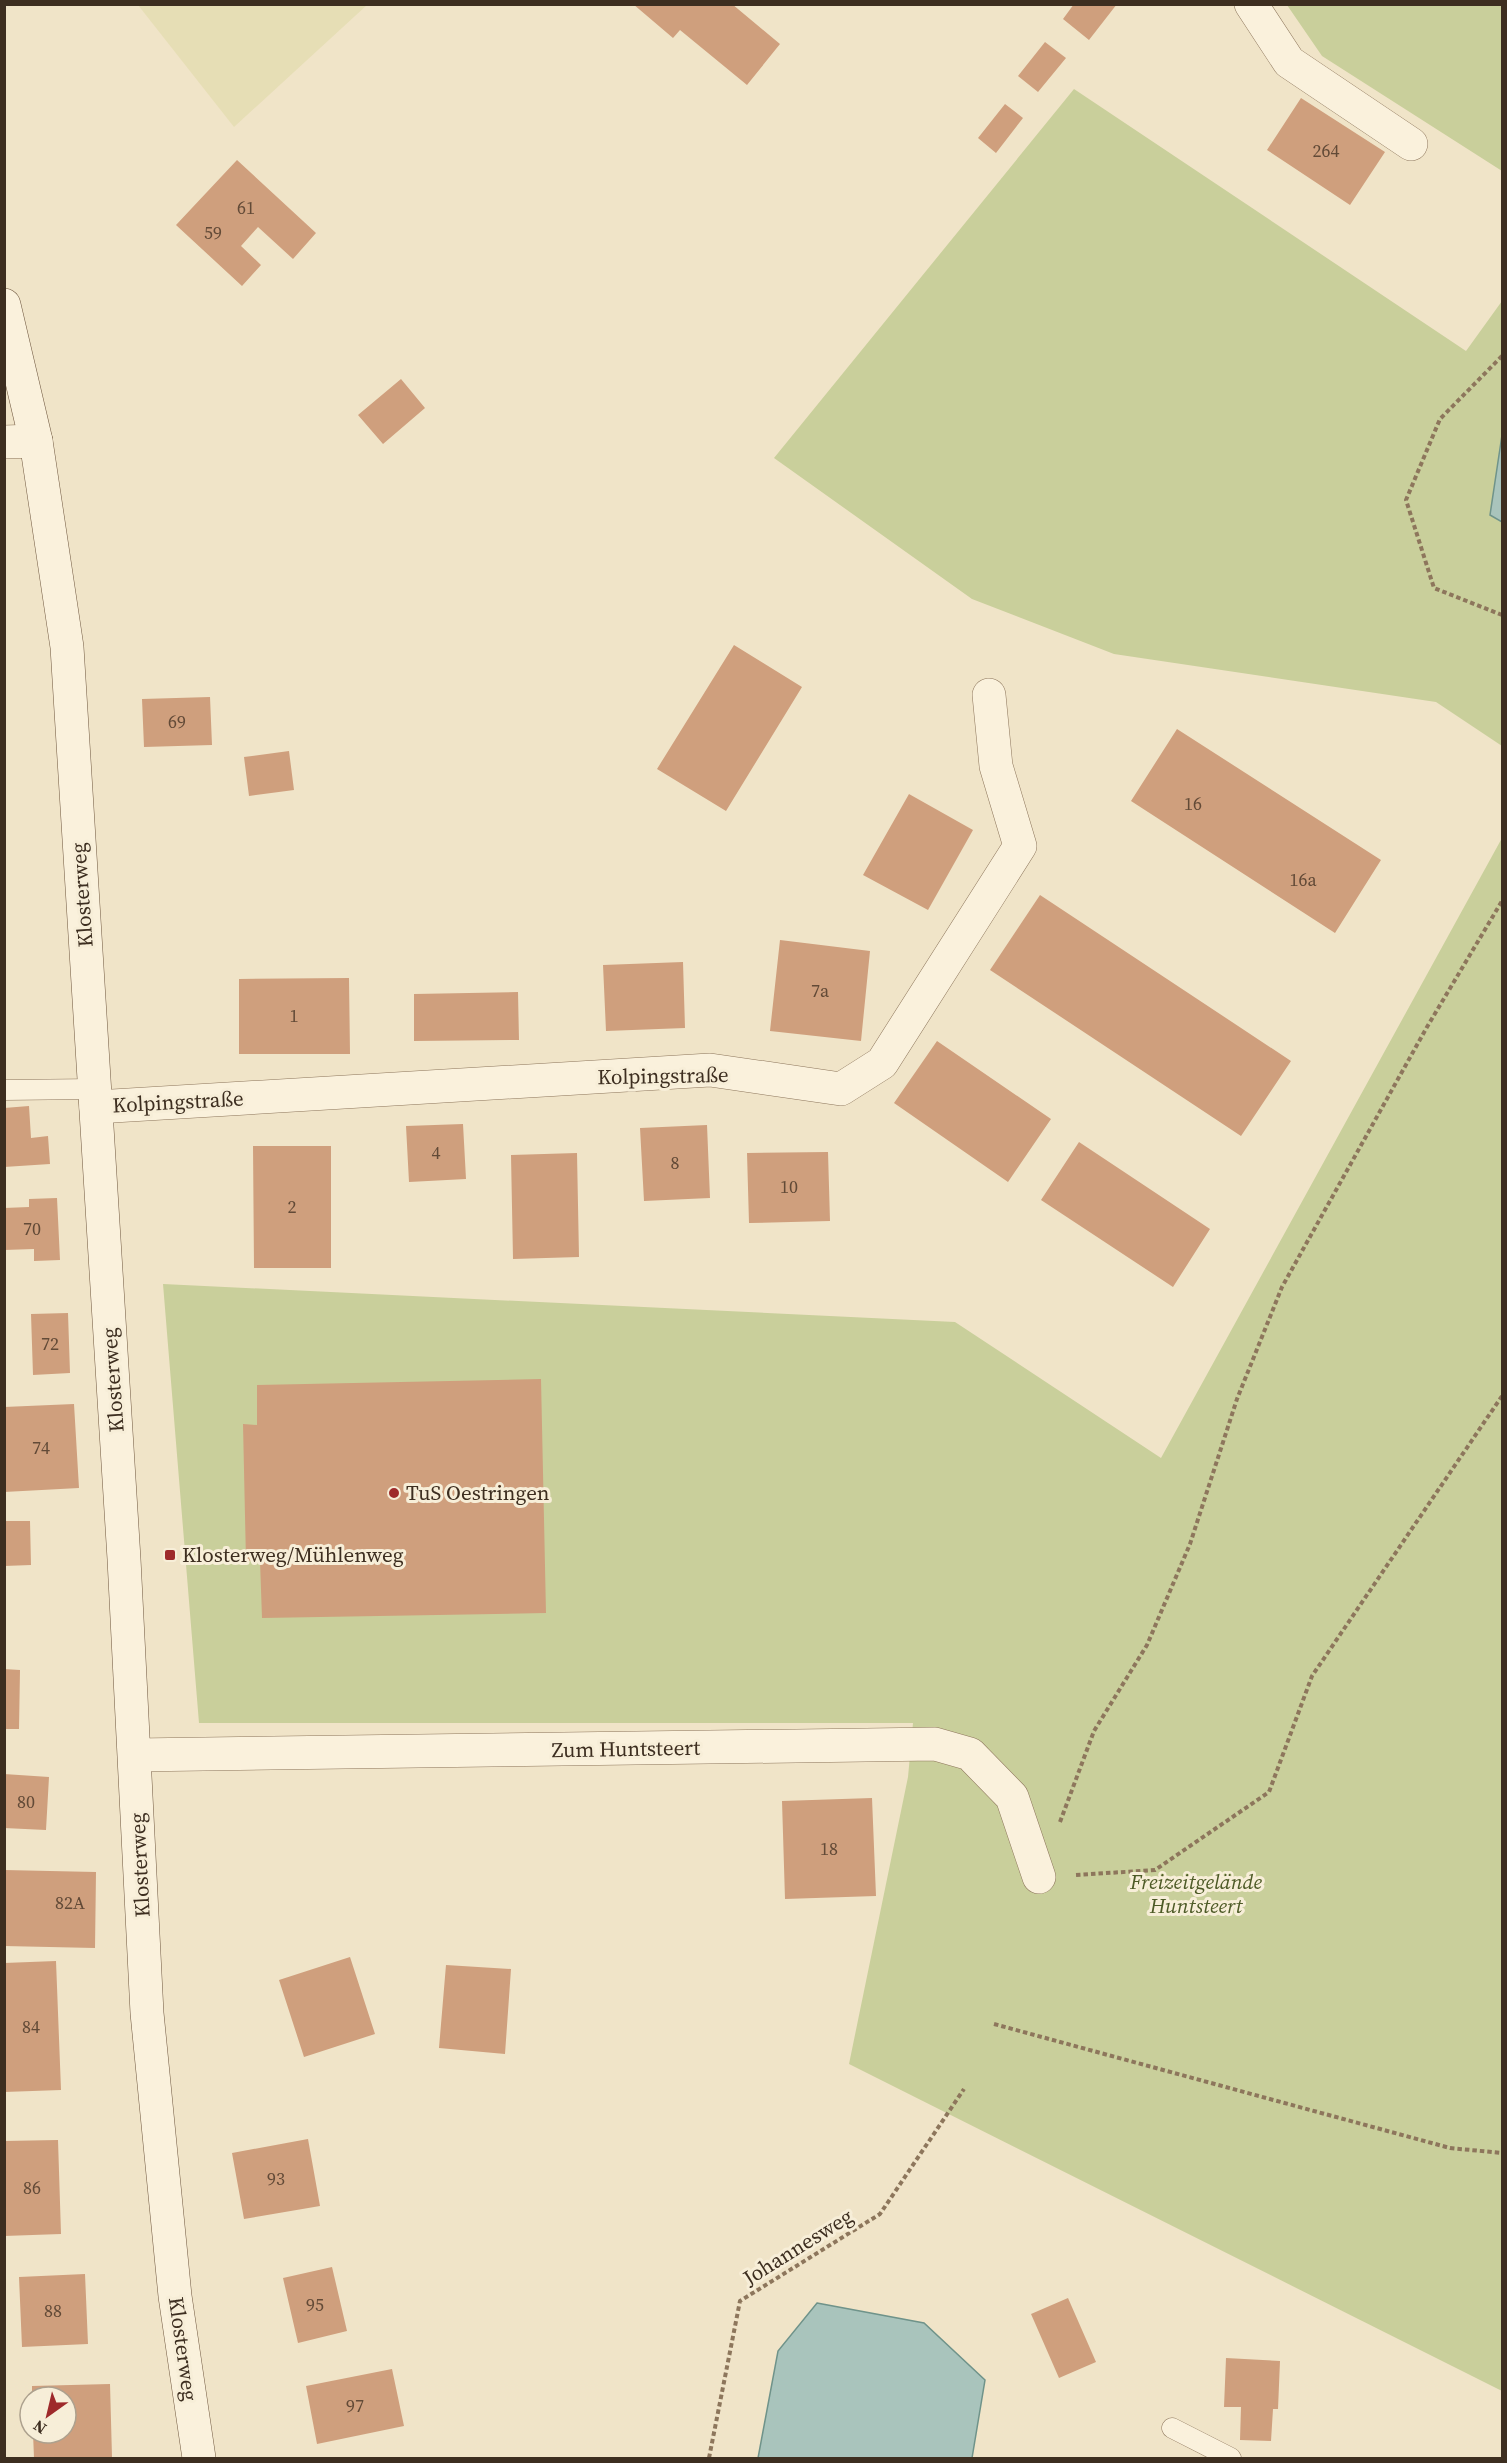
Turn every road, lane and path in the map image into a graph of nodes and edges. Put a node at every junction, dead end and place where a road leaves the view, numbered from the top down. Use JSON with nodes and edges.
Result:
{"nodes":[{"id":1,"x":1251,"y":4,"type":"edge"},
{"id":2,"x":1411,"y":144,"type":"dead end"},
{"id":3,"x":4,"y":305,"type":"edge"},
{"id":4,"x":1503,"y":356,"type":"edge"},
{"id":5,"x":20,"y":442,"type":"edge"},
{"id":6,"x":1503,"y":615,"type":"edge"},
{"id":7,"x":989,"y":695,"type":"dead end"},
{"id":8,"x":1503,"y":901,"type":"edge"},
{"id":9,"x":4,"y":1090,"type":"edge"},
{"id":10,"x":95,"y":1098,"type":"junction"},
{"id":11,"x":1503,"y":1396,"type":"edge"},
{"id":12,"x":135,"y":1755,"type":"junction"},
{"id":13,"x":1040,"y":1877,"type":"junction"},
{"id":14,"x":994,"y":2024,"type":"dead end"},
{"id":15,"x":964,"y":2089,"type":"dead end"},
{"id":16,"x":1503,"y":2153,"type":"edge"},
{"id":17,"x":1172,"y":2428,"type":"dead end"},
{"id":18,"x":199,"y":2458,"type":"edge"},
{"id":19,"x":709,"y":2458,"type":"edge"},
{"id":20,"x":1231,"y":2458,"type":"edge"}],
"edges":[{"from":1,"to":2,"type":"street"},
{"from":3,"to":5,"type":"street","name":"Klosterweg"},
{"from":4,"to":6,"type":"path"},
{"from":5,"to":10,"type":"street","name":"Klosterweg"},
{"from":7,"to":10,"type":"street","name":"Kolpingstraße"},
{"from":8,"to":13,"type":"path"},
{"from":9,"to":10,"type":"lane"},
{"from":10,"to":12,"type":"street","name":"Klosterweg"},
{"from":11,"to":13,"type":"path"},
{"from":12,"to":13,"type":"street","name":"Zum Huntsteert"},
{"from":12,"to":18,"type":"street","name":"Klosterweg"},
{"from":14,"to":16,"type":"path"},
{"from":15,"to":19,"type":"path","name":"Johannesweg"},
{"from":17,"to":20,"type":"lane"}]}
